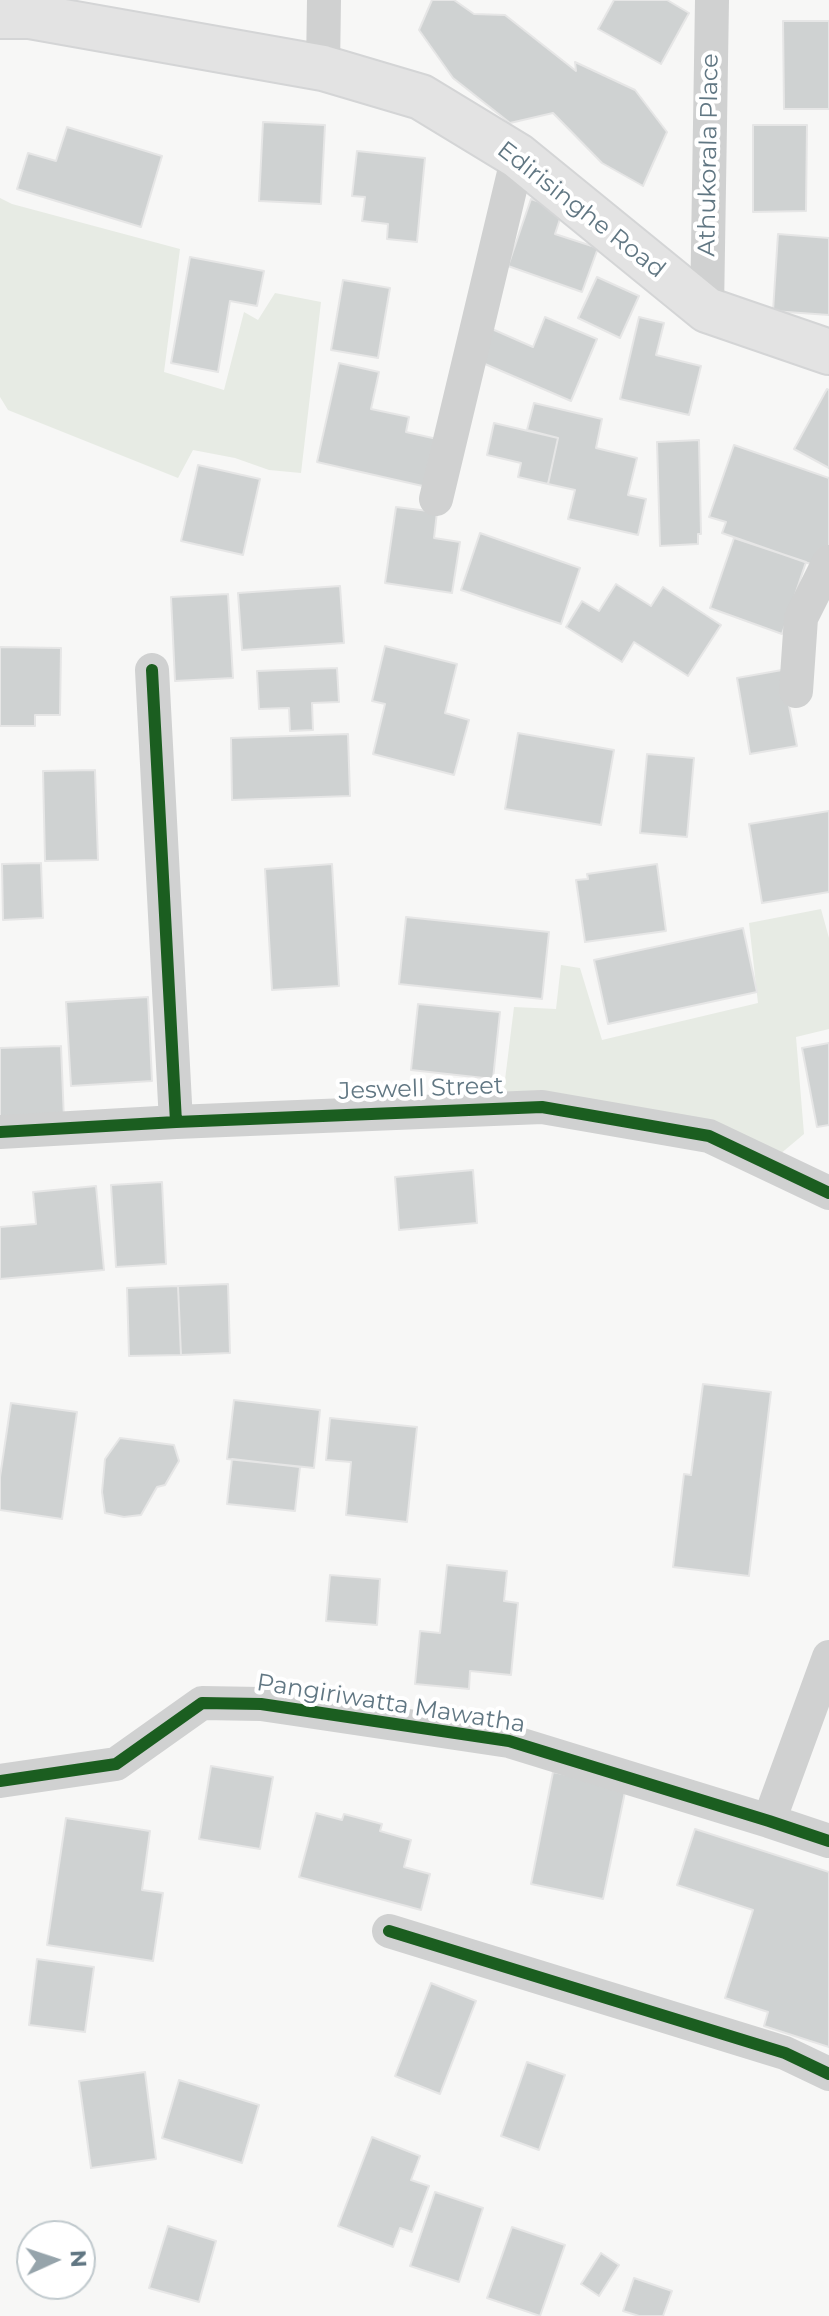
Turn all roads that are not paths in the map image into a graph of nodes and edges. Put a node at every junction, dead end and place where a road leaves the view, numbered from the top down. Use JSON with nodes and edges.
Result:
{"nodes":[{"id":1,"x":324,"y":0,"type":"edge"},
{"id":2,"x":712,"y":0,"type":"edge"},
{"id":3,"x":22,"y":11,"type":"edge"},
{"id":4,"x":323,"y":68,"type":"junction"},
{"id":5,"x":518,"y":156,"type":"junction"},
{"id":6,"x":707,"y":310,"type":"junction"},
{"id":7,"x":829,"y":352,"type":"edge"},
{"id":8,"x":436,"y":499,"type":"dead end"},
{"id":9,"x":829,"y":562,"type":"edge"},
{"id":10,"x":152,"y":670,"type":"dead end"},
{"id":11,"x":796,"y":691,"type":"dead end"},
{"id":12,"x":176,"y":1122,"type":"junction"},
{"id":13,"x":0,"y":1132,"type":"edge"},
{"id":14,"x":829,"y":1193,"type":"edge"},
{"id":15,"x":829,"y":1657,"type":"edge"},
{"id":16,"x":0,"y":1781,"type":"edge"},
{"id":17,"x":769,"y":1821,"type":"junction"},
{"id":18,"x":829,"y":1841,"type":"edge"},
{"id":19,"x":389,"y":1931,"type":"dead end"},
{"id":20,"x":829,"y":2074,"type":"edge"}],
"edges":[{"from":1,"to":4,"type":"street"},
{"from":2,"to":6,"type":"street","name":"Athukorala Place"},
{"from":3,"to":4,"type":"main road","name":"Edirisinghe Road"},
{"from":4,"to":5,"type":"main road","name":"Edirisinghe Road"},
{"from":5,"to":6,"type":"main road","name":"Edirisinghe Road"},
{"from":5,"to":8,"type":"street"},
{"from":6,"to":7,"type":"main road","name":"Edirisinghe Road"},
{"from":9,"to":11,"type":"street"},
{"from":10,"to":12,"type":"street"},
{"from":12,"to":13,"type":"street","name":"Jeswell Street"},
{"from":12,"to":14,"type":"street","name":"Jeswell Street"},
{"from":15,"to":17,"type":"street"},
{"from":16,"to":17,"type":"street","name":"Pangiriwatta Mawatha"},
{"from":17,"to":18,"type":"street","name":"Pangiriwatta Mawatha"},
{"from":19,"to":20,"type":"street"}]}
